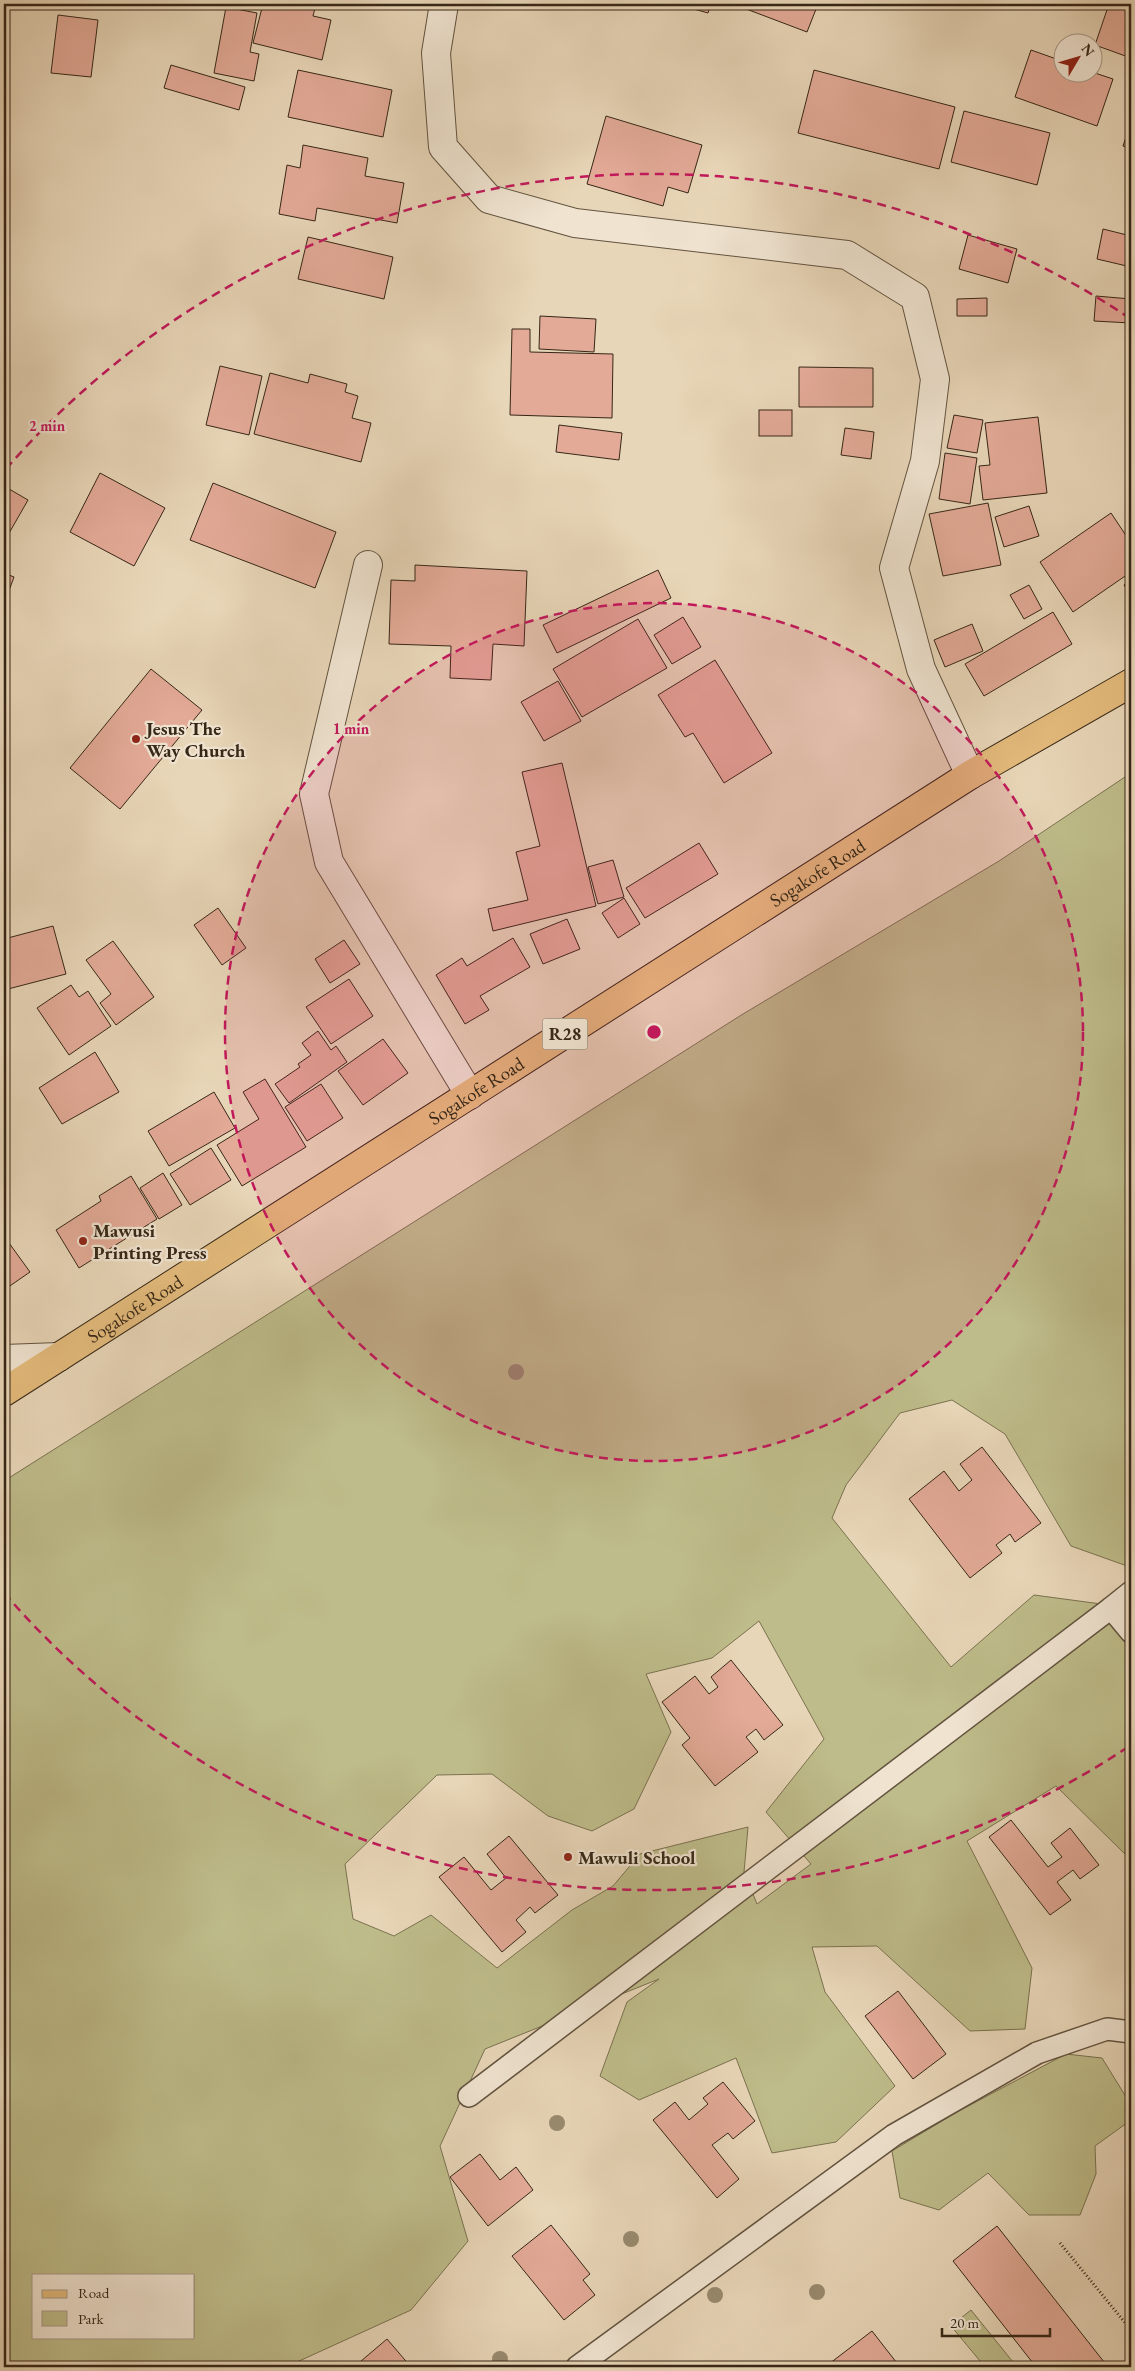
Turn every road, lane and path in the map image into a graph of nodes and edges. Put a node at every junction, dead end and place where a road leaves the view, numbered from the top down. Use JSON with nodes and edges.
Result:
{"nodes":[{"id":1,"x":444,"y":4,"type":"edge"},
{"id":2,"x":368,"y":565,"type":"dead end"},
{"id":3,"x":1131,"y":684,"type":"edge"},
{"id":4,"x":970,"y":775,"type":"junction"},
{"id":5,"x":470,"y":1095,"type":"junction"},
{"id":6,"x":59,"y":1357,"type":"junction"},
{"id":7,"x":4,"y":1359,"type":"edge"},
{"id":8,"x":4,"y":1392,"type":"edge"},
{"id":9,"x":1131,"y":1592,"type":"edge"},
{"id":10,"x":1111,"y":1608,"type":"junction"},
{"id":11,"x":1131,"y":1632,"type":"edge"},
{"id":12,"x":1131,"y":2032,"type":"edge"},
{"id":13,"x":469,"y":2096,"type":"dead end"},
{"id":14,"x":1060,"y":2244,"type":"dead end"},
{"id":15,"x":1131,"y":2330,"type":"edge"},
{"id":16,"x":577,"y":2367,"type":"edge"}],
"edges":[{"from":1,"to":4,"type":"street"},
{"from":2,"to":5,"type":"street"},
{"from":3,"to":4,"type":"main road","name":"Sogakofe Road","number":"R28"},
{"from":4,"to":5,"type":"main road","name":"Sogakofe Road","number":"R28"},
{"from":5,"to":6,"type":"main road","name":"Sogakofe Road","number":"R28"},
{"from":6,"to":7,"type":"street"},
{"from":6,"to":8,"type":"main road","name":"Sogakofe Road","number":"R28"},
{"from":9,"to":10,"type":"lane"},
{"from":10,"to":11,"type":"lane"},
{"from":10,"to":13,"type":"lane"},
{"from":12,"to":16,"type":"lane"},
{"from":14,"to":15,"type":"path"}]}
